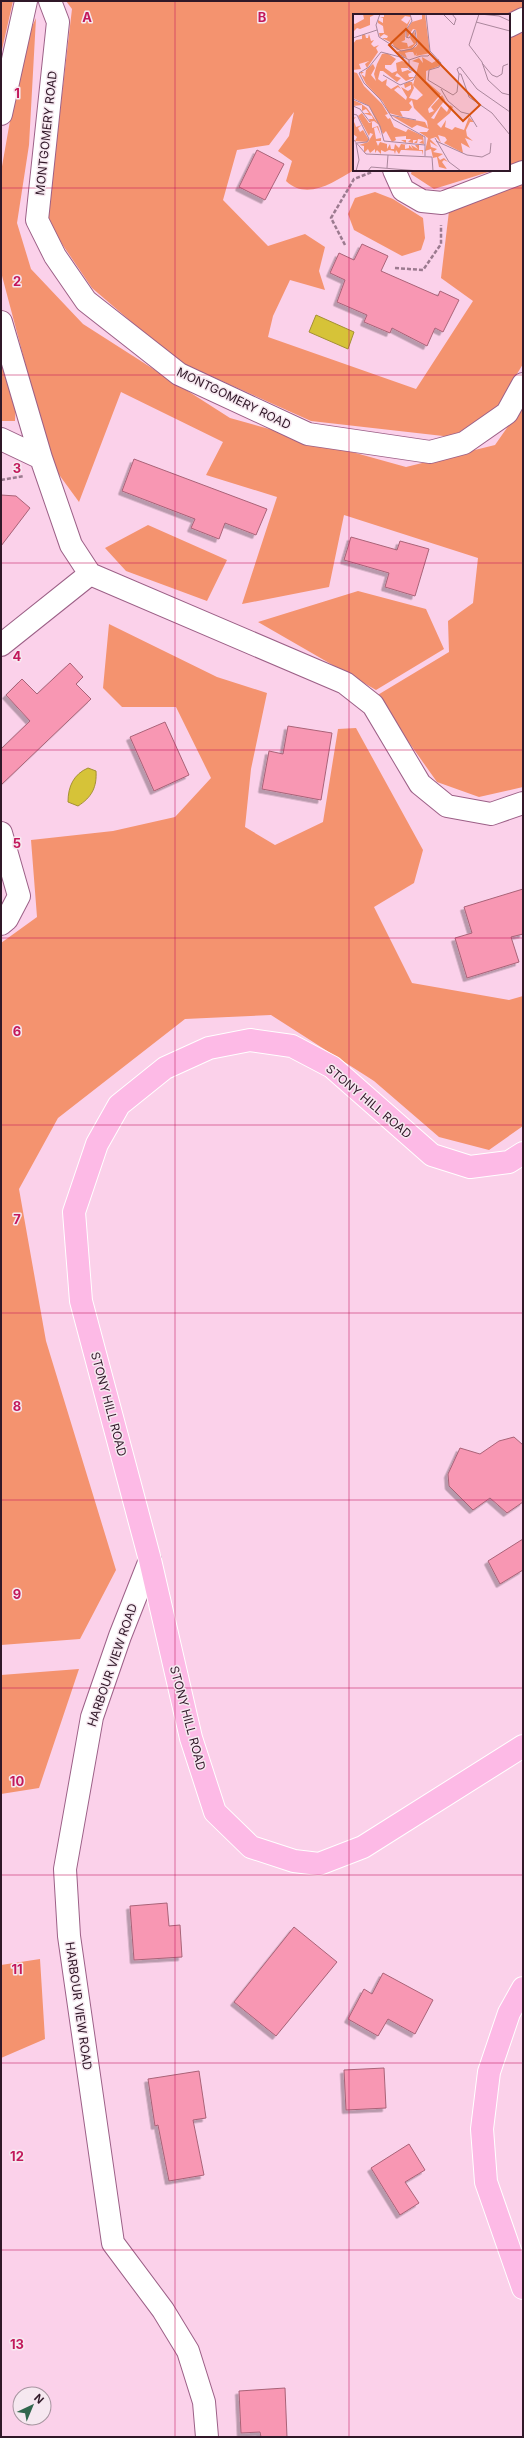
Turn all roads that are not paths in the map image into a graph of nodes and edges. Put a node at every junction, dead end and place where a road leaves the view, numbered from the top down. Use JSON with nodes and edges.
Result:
{"nodes":[{"id":1,"x":26,"y":1,"type":"edge"},
{"id":2,"x":50,"y":1,"type":"edge"},
{"id":3,"x":523,"y":19,"type":"edge"},
{"id":4,"x":510,"y":26,"type":"edge"},
{"id":5,"x":1,"y":114,"type":"edge"},
{"id":6,"x":394,"y":171,"type":"edge"},
{"id":7,"x":523,"y":172,"type":"edge"},
{"id":8,"x":1,"y":322,"type":"edge"},
{"id":9,"x":523,"y":384,"type":"edge"},
{"id":10,"x":1,"y":439,"type":"edge"},
{"id":11,"x":41,"y":458,"type":"junction"},
{"id":12,"x":90,"y":574,"type":"junction"},
{"id":13,"x":1,"y":645,"type":"edge"},
{"id":14,"x":523,"y":803,"type":"edge"},
{"id":15,"x":1,"y":833,"type":"edge"},
{"id":16,"x":1,"y":924,"type":"edge"},
{"id":17,"x":523,"y":1153,"type":"edge"},
{"id":18,"x":150,"y":1560,"type":"junction"},
{"id":19,"x":523,"y":1746,"type":"edge"},
{"id":20,"x":523,"y":1988,"type":"edge"},
{"id":21,"x":523,"y":2288,"type":"edge"},
{"id":22,"x":207,"y":2437,"type":"edge"}],
"edges":[{"from":1,"to":5,"type":"street"},
{"from":2,"to":9,"type":"street","name":"MONTGOMERY ROAD"},
{"from":3,"to":4,"type":"street"},
{"from":6,"to":7,"type":"street"},
{"from":8,"to":11,"type":"street"},
{"from":10,"to":11,"type":"street"},
{"from":11,"to":12,"type":"street"},
{"from":12,"to":13,"type":"street"},
{"from":12,"to":14,"type":"street"},
{"from":15,"to":16,"type":"street"},
{"from":17,"to":18,"type":"main road","name":"STONY HILL ROAD"},
{"from":18,"to":19,"type":"main road","name":"STONY HILL ROAD"},
{"from":18,"to":22,"type":"street","name":"HARBOUR VIEW ROAD"},
{"from":20,"to":21,"type":"main road"}]}
